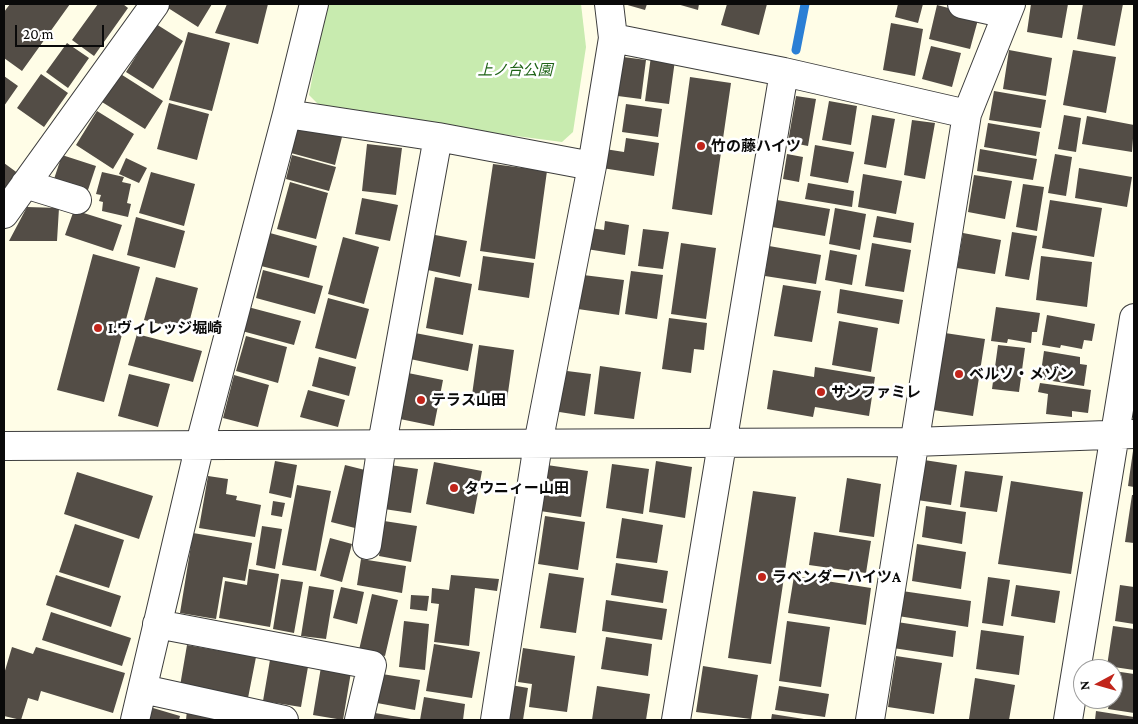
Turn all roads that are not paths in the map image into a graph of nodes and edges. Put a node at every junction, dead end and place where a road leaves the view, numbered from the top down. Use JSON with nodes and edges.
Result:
{"nodes":[{"id":1,"x":155,"y":4,"type":"edge"},
{"id":2,"x":314,"y":4,"type":"edge"},
{"id":3,"x":610,"y":4,"type":"edge"},
{"id":4,"x":962,"y":4,"type":"edge"},
{"id":5,"x":1009,"y":9,"type":"edge"},
{"id":6,"x":613,"y":38,"type":"junction"},
{"id":7,"x":784,"y":72,"type":"junction"},
{"id":8,"x":287,"y":114,"type":"junction"},
{"id":9,"x":967,"y":114,"type":"junction"},
{"id":10,"x":438,"y":138,"type":"junction"},
{"id":11,"x":592,"y":166,"type":"junction"},
{"id":12,"x":26,"y":184,"type":"junction"},
{"id":13,"x":77,"y":200,"type":"dead end"},
{"id":14,"x":4,"y":214,"type":"edge"},
{"id":15,"x":1134,"y":318,"type":"edge"},
{"id":16,"x":1124,"y":434,"type":"edge"},
{"id":17,"x":722,"y":442,"type":"junction"},
{"id":18,"x":914,"y":442,"type":"junction"},
{"id":19,"x":200,"y":444,"type":"junction"},
{"id":20,"x":382,"y":444,"type":"junction"},
{"id":21,"x":538,"y":444,"type":"junction"},
{"id":22,"x":4,"y":446,"type":"edge"},
{"id":23,"x":367,"y":545,"type":"dead end"},
{"id":24,"x":158,"y":624,"type":"junction"},
{"id":25,"x":143,"y":689,"type":"junction"},
{"id":26,"x":135,"y":720,"type":"edge"},
{"id":27,"x":284,"y":720,"type":"edge"},
{"id":28,"x":358,"y":720,"type":"edge"},
{"id":29,"x":495,"y":720,"type":"edge"},
{"id":30,"x":676,"y":720,"type":"edge"},
{"id":31,"x":870,"y":720,"type":"edge"},
{"id":32,"x":1068,"y":720,"type":"edge"}],
"edges":[{"from":1,"to":12,"type":"street"},
{"from":2,"to":8,"type":"street"},
{"from":3,"to":6,"type":"street"},
{"from":4,"to":5,"type":"street"},
{"from":5,"to":9,"type":"street"},
{"from":6,"to":7,"type":"street"},
{"from":6,"to":11,"type":"street"},
{"from":7,"to":9,"type":"street"},
{"from":7,"to":17,"type":"street"},
{"from":8,"to":10,"type":"street"},
{"from":8,"to":19,"type":"street"},
{"from":9,"to":18,"type":"street"},
{"from":10,"to":11,"type":"street"},
{"from":10,"to":20,"type":"street"},
{"from":11,"to":21,"type":"street"},
{"from":12,"to":13,"type":"street"},
{"from":12,"to":14,"type":"street"},
{"from":15,"to":16,"type":"street"},
{"from":16,"to":18,"type":"street"},
{"from":16,"to":32,"type":"street"},
{"from":17,"to":18,"type":"street"},
{"from":17,"to":21,"type":"street"},
{"from":17,"to":30,"type":"street"},
{"from":18,"to":31,"type":"street"},
{"from":19,"to":20,"type":"street"},
{"from":19,"to":22,"type":"street"},
{"from":19,"to":24,"type":"street"},
{"from":20,"to":21,"type":"street"},
{"from":20,"to":23,"type":"street"},
{"from":21,"to":29,"type":"street"},
{"from":24,"to":25,"type":"street"},
{"from":24,"to":28,"type":"street"},
{"from":25,"to":26,"type":"street"},
{"from":25,"to":27,"type":"street"}]}
